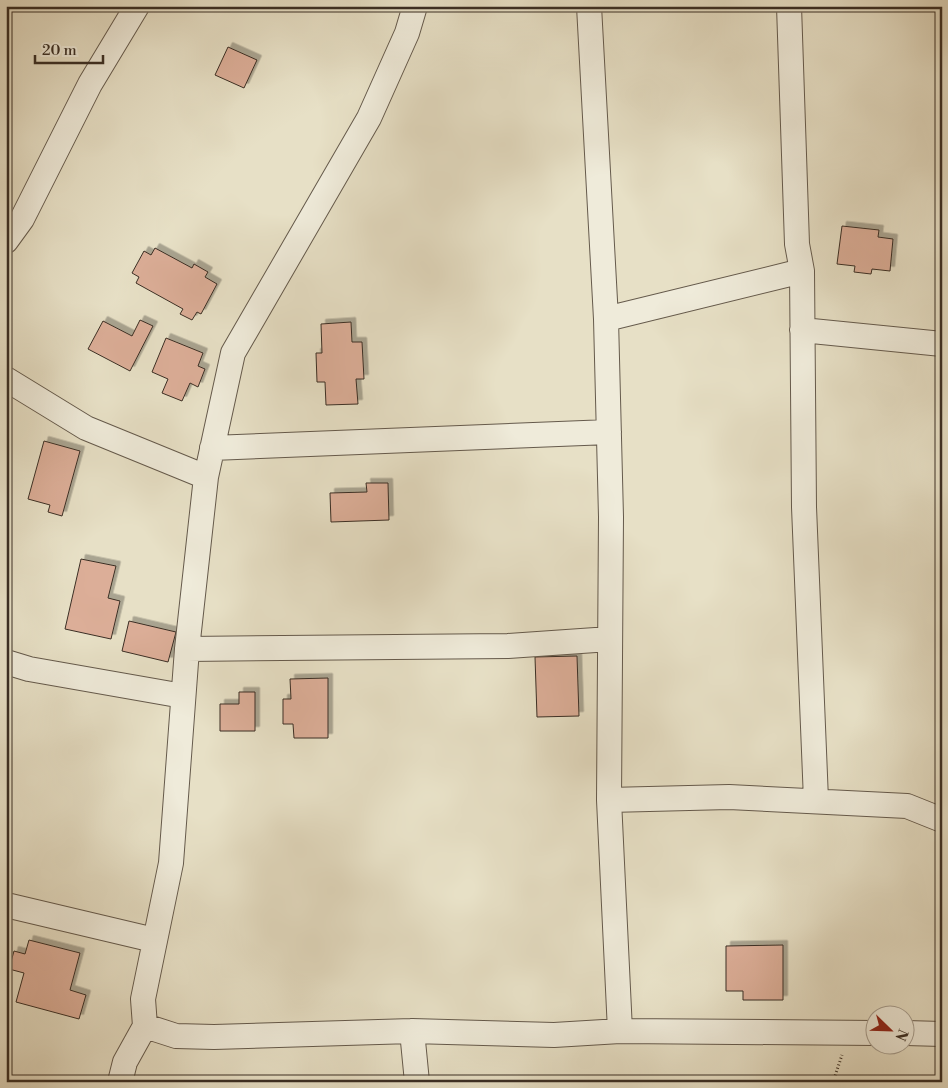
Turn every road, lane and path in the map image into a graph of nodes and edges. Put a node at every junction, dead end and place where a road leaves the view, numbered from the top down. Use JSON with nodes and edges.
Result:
{"nodes":[{"id":1,"x":136,"y":6,"type":"edge"},
{"id":2,"x":415,"y":6,"type":"edge"},
{"id":3,"x":589,"y":6,"type":"edge"},
{"id":4,"x":789,"y":6,"type":"edge"},
{"id":5,"x":6,"y":241,"type":"edge"},
{"id":6,"x":802,"y":271,"type":"junction"},
{"id":7,"x":606,"y":319,"type":"junction"},
{"id":8,"x":802,"y":330,"type":"junction"},
{"id":9,"x":942,"y":344,"type":"edge"},
{"id":10,"x":6,"y":379,"type":"edge"},
{"id":11,"x":609,"y":432,"type":"junction"},
{"id":12,"x":212,"y":448,"type":"junction"},
{"id":13,"x":206,"y":477,"type":"junction"},
{"id":14,"x":610,"y":638,"type":"junction"},
{"id":15,"x":186,"y":649,"type":"junction"},
{"id":16,"x":6,"y":662,"type":"edge"},
{"id":17,"x":183,"y":696,"type":"junction"},
{"id":18,"x":609,"y":800,"type":"junction"},
{"id":19,"x":816,"y":800,"type":"junction"},
{"id":20,"x":942,"y":820,"type":"edge"},
{"id":21,"x":6,"y":905,"type":"edge"},
{"id":22,"x":154,"y":940,"type":"junction"},
{"id":23,"x":145,"y":1026,"type":"junction"},
{"id":24,"x":412,"y":1031,"type":"junction"},
{"id":25,"x":620,"y":1031,"type":"junction"},
{"id":26,"x":866,"y":1033,"type":"edge"},
{"id":27,"x":916,"y":1033,"type":"edge"},
{"id":28,"x":942,"y":1034,"type":"edge"},
{"id":29,"x":120,"y":1082,"type":"edge"},
{"id":30,"x":417,"y":1082,"type":"edge"}],
"edges":[{"from":1,"to":5,"type":"street"},
{"from":2,"to":12,"type":"street"},
{"from":3,"to":7,"type":"street"},
{"from":4,"to":6,"type":"street"},
{"from":6,"to":7,"type":"street"},
{"from":6,"to":8,"type":"street"},
{"from":7,"to":11,"type":"street"},
{"from":8,"to":9,"type":"street"},
{"from":8,"to":19,"type":"street"},
{"from":10,"to":13,"type":"street"},
{"from":11,"to":12,"type":"street"},
{"from":11,"to":14,"type":"street"},
{"from":12,"to":13,"type":"street"},
{"from":13,"to":15,"type":"street"},
{"from":14,"to":15,"type":"street"},
{"from":14,"to":18,"type":"street"},
{"from":15,"to":17,"type":"street"},
{"from":16,"to":17,"type":"street"},
{"from":17,"to":22,"type":"street"},
{"from":18,"to":19,"type":"street"},
{"from":18,"to":25,"type":"street"},
{"from":19,"to":20,"type":"street"},
{"from":21,"to":22,"type":"street"},
{"from":22,"to":23,"type":"street"},
{"from":23,"to":24,"type":"street"},
{"from":23,"to":29,"type":"street"},
{"from":24,"to":25,"type":"street"},
{"from":24,"to":30,"type":"street"},
{"from":25,"to":26,"type":"street"},
{"from":27,"to":28,"type":"street"}]}
